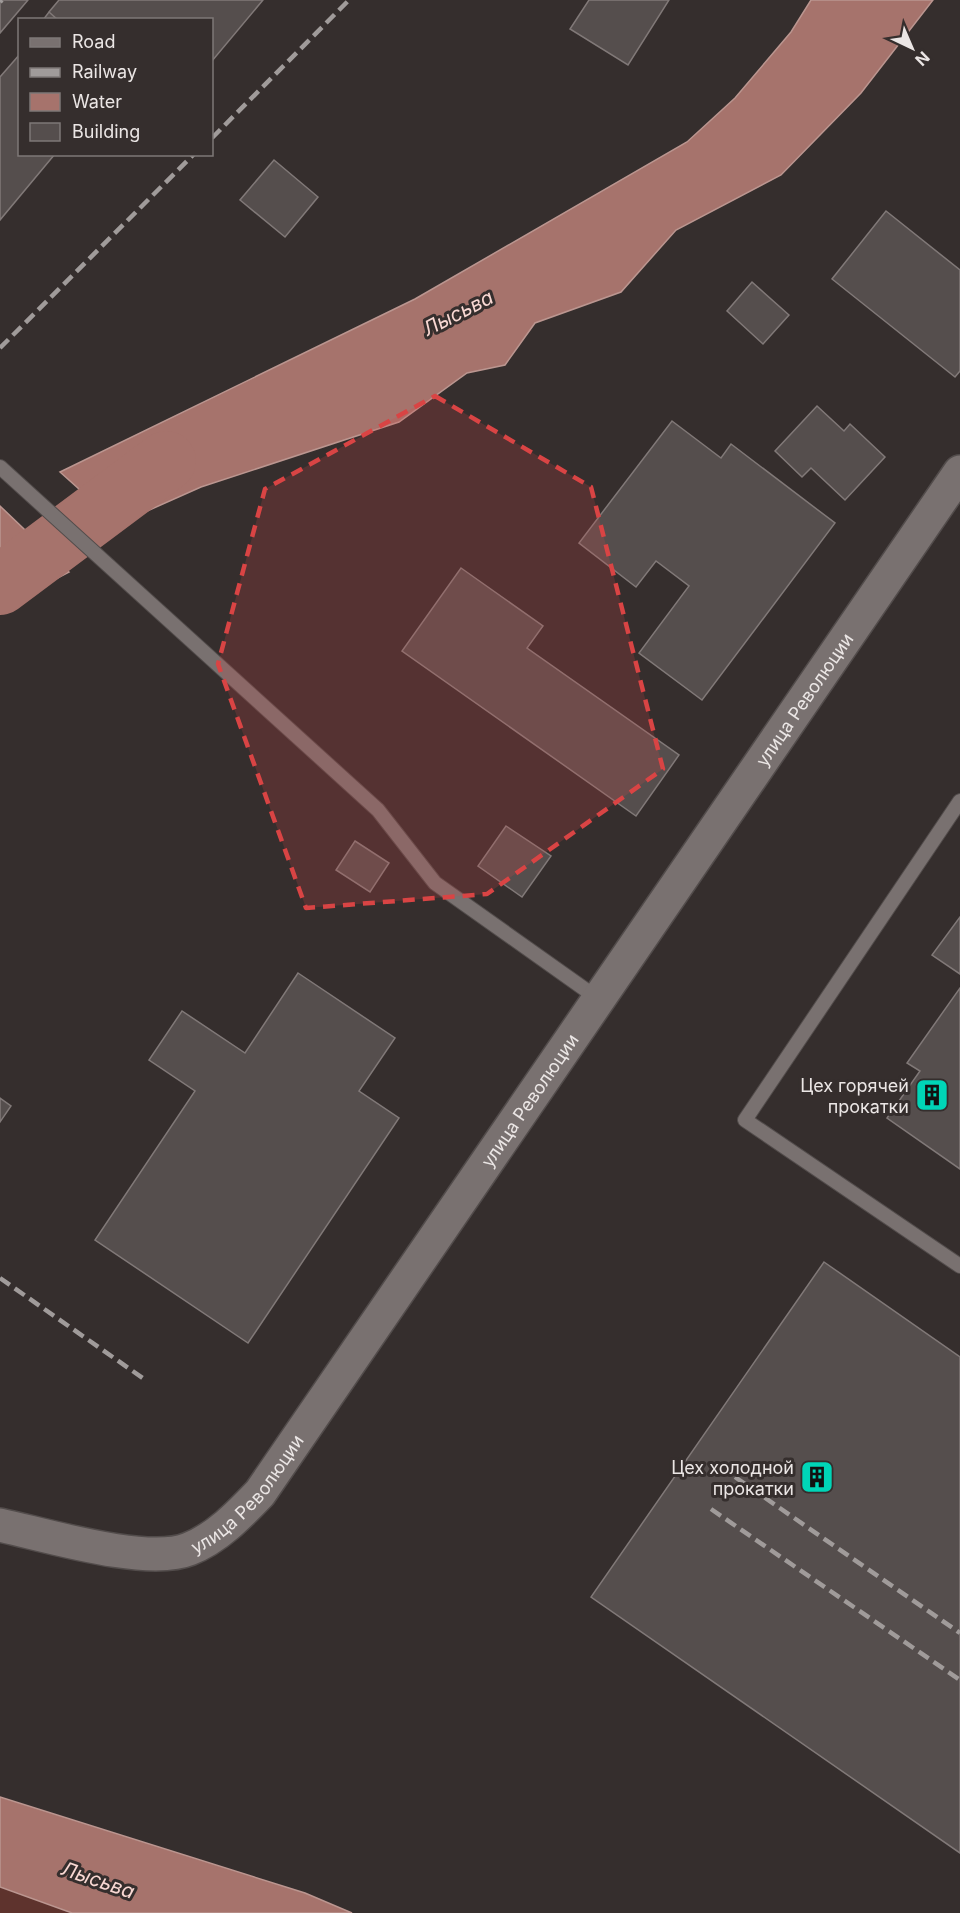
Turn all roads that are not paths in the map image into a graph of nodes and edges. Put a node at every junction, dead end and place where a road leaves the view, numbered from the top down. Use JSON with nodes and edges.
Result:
{"nodes":[{"id":1,"x":1,"y":468,"type":"edge"},
{"id":2,"x":960,"y":472,"type":"edge"},
{"id":3,"x":960,"y":801,"type":"edge"},
{"id":4,"x":600,"y":1000,"type":"junction"},
{"id":5,"x":960,"y":1266,"type":"edge"},
{"id":6,"x":0,"y":1525,"type":"edge"}],
"edges":[{"from":1,"to":4,"type":"lane"},
{"from":2,"to":4,"type":"street","name":"улица Революции"},
{"from":3,"to":5,"type":"lane"},
{"from":4,"to":6,"type":"street","name":"улица Революции"}]}
